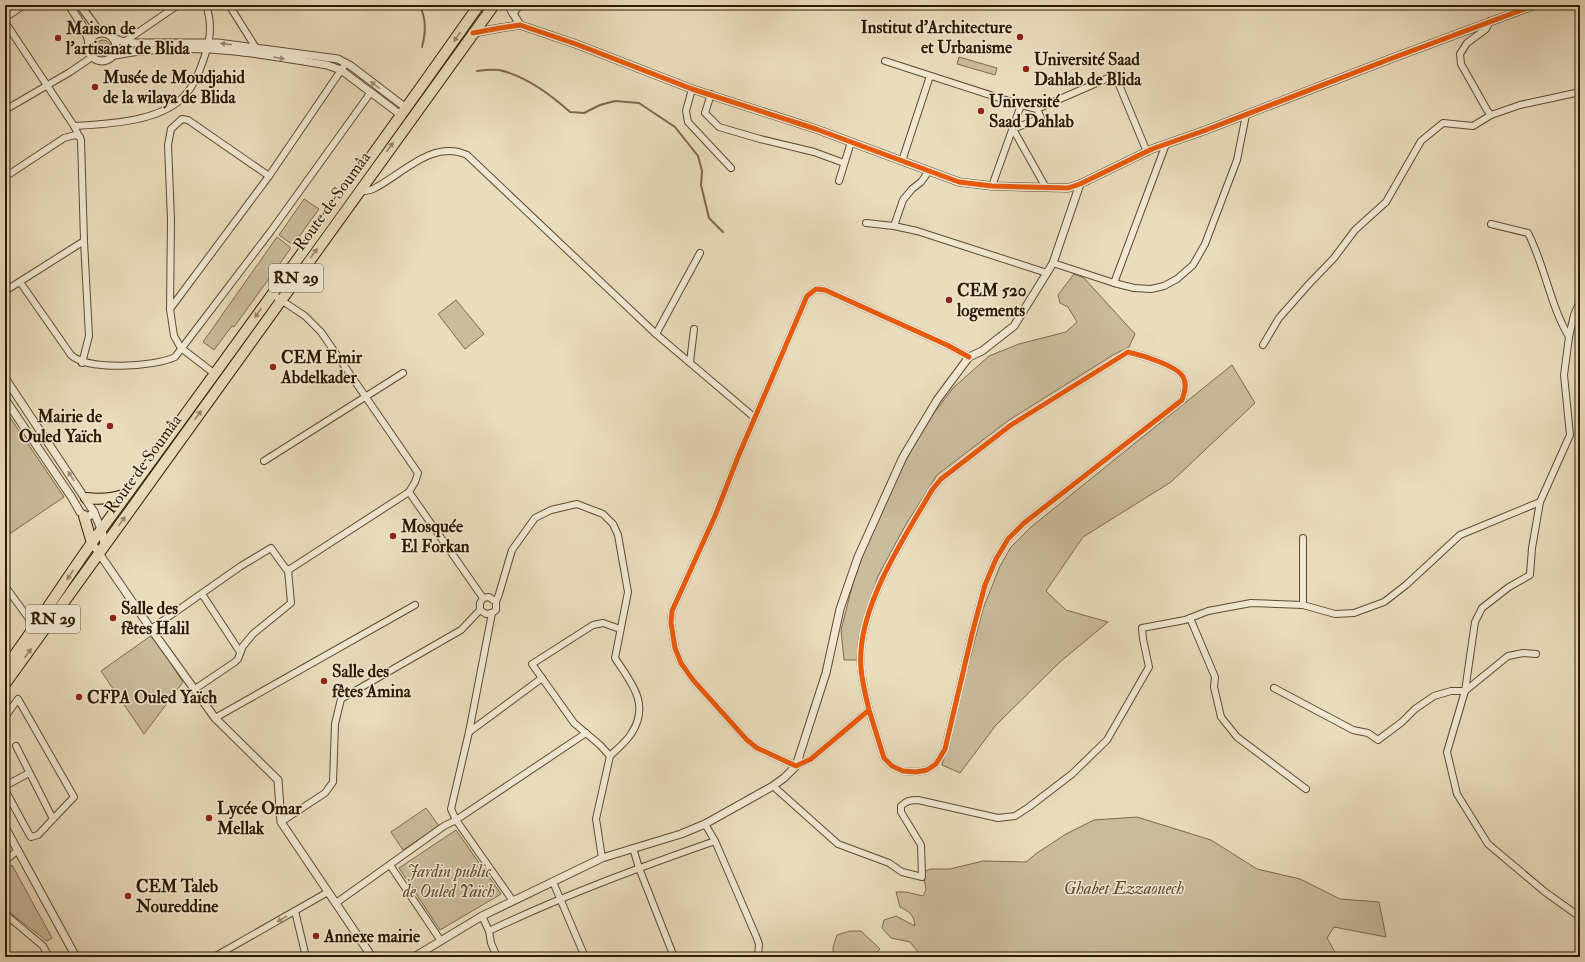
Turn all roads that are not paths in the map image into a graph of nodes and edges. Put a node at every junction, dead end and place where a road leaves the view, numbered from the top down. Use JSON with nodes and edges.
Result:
{"nodes":[{"id":1,"x":24,"y":5,"type":"edge"},
{"id":2,"x":70,"y":5,"type":"edge"},
{"id":3,"x":80,"y":5,"type":"edge"},
{"id":4,"x":166,"y":5,"type":"edge"},
{"id":5,"x":178,"y":5,"type":"edge"},
{"id":6,"x":206,"y":5,"type":"edge"},
{"id":7,"x":229,"y":5,"type":"edge"},
{"id":8,"x":479,"y":5,"type":"edge"},
{"id":9,"x":494,"y":5,"type":"edge"},
{"id":10,"x":508,"y":5,"type":"edge"},
{"id":11,"x":520,"y":5,"type":"edge"},
{"id":12,"x":1535,"y":5,"type":"edge"},
{"id":13,"x":170,"y":11,"type":"junction"},
{"id":14,"x":514,"y":14,"type":"junction"},
{"id":15,"x":5,"y":18,"type":"edge"},
{"id":16,"x":1490,"y":21,"type":"junction"},
{"id":17,"x":5,"y":22,"type":"edge"},
{"id":18,"x":520,"y":25,"type":"junction"},
{"id":19,"x":104,"y":33,"type":"junction"},
{"id":20,"x":473,"y":33,"type":"junction"},
{"id":21,"x":113,"y":38,"type":"junction"},
{"id":22,"x":89,"y":42,"type":"junction"},
{"id":23,"x":124,"y":42,"type":"junction"},
{"id":24,"x":207,"y":46,"type":"junction"},
{"id":25,"x":256,"y":48,"type":"junction"},
{"id":26,"x":115,"y":54,"type":"junction"},
{"id":27,"x":92,"y":57,"type":"junction"},
{"id":28,"x":885,"y":61,"type":"dead end"},
{"id":29,"x":344,"y":67,"type":"junction"},
{"id":30,"x":930,"y":76,"type":"junction"},
{"id":31,"x":47,"y":85,"type":"junction"},
{"id":32,"x":692,"y":89,"type":"junction"},
{"id":33,"x":371,"y":92,"type":"junction"},
{"id":34,"x":1580,"y":92,"type":"edge"},
{"id":35,"x":711,"y":94,"type":"junction"},
{"id":36,"x":1021,"y":105,"type":"junction"},
{"id":37,"x":1037,"y":109,"type":"junction"},
{"id":38,"x":5,"y":110,"type":"edge"},
{"id":39,"x":404,"y":112,"type":"junction"},
{"id":40,"x":1246,"y":115,"type":"junction"},
{"id":41,"x":1491,"y":115,"type":"junction"},
{"id":42,"x":74,"y":126,"type":"junction"},
{"id":43,"x":1013,"y":129,"type":"junction"},
{"id":44,"x":80,"y":137,"type":"junction"},
{"id":45,"x":851,"y":142,"type":"junction"},
{"id":46,"x":1166,"y":144,"type":"junction"},
{"id":47,"x":1147,"y":152,"type":"junction"},
{"id":48,"x":902,"y":162,"type":"junction"},
{"id":49,"x":844,"y":163,"type":"junction"},
{"id":50,"x":731,"y":168,"type":"dead end"},
{"id":51,"x":929,"y":171,"type":"junction"},
{"id":52,"x":269,"y":176,"type":"junction"},
{"id":53,"x":5,"y":177,"type":"edge"},
{"id":54,"x":839,"y":181,"type":"dead end"},
{"id":55,"x":1080,"y":184,"type":"junction"},
{"id":56,"x":992,"y":186,"type":"junction"},
{"id":57,"x":1044,"y":186,"type":"junction"},
{"id":58,"x":348,"y":188,"type":"junction"},
{"id":59,"x":358,"y":192,"type":"junction"},
{"id":60,"x":866,"y":223,"type":"dead end"},
{"id":61,"x":1491,"y":224,"type":"dead end"},
{"id":62,"x":894,"y":226,"type":"junction"},
{"id":63,"x":84,"y":241,"type":"junction"},
{"id":64,"x":700,"y":253,"type":"dead end"},
{"id":65,"x":1053,"y":263,"type":"junction"},
{"id":66,"x":1047,"y":273,"type":"junction"},
{"id":67,"x":20,"y":282,"type":"junction"},
{"id":68,"x":1114,"y":283,"type":"junction"},
{"id":69,"x":5,"y":291,"type":"edge"},
{"id":70,"x":276,"y":297,"type":"junction"},
{"id":71,"x":1580,"y":301,"type":"edge"},
{"id":72,"x":170,"y":309,"type":"junction"},
{"id":73,"x":694,"y":329,"type":"dead end"},
{"id":74,"x":656,"y":334,"type":"junction"},
{"id":75,"x":1569,"y":337,"type":"junction"},
{"id":76,"x":1263,"y":345,"type":"dead end"},
{"id":77,"x":181,"y":348,"type":"junction"},
{"id":78,"x":969,"y":357,"type":"junction"},
{"id":79,"x":82,"y":362,"type":"junction"},
{"id":80,"x":690,"y":362,"type":"junction"},
{"id":81,"x":403,"y":373,"type":"dead end"},
{"id":82,"x":215,"y":374,"type":"junction"},
{"id":83,"x":5,"y":378,"type":"edge"},
{"id":84,"x":366,"y":397,"type":"junction"},
{"id":85,"x":5,"y":399,"type":"edge"},
{"id":86,"x":755,"y":418,"type":"junction"},
{"id":87,"x":264,"y":461,"type":"dead end"},
{"id":88,"x":409,"y":492,"type":"junction"},
{"id":89,"x":128,"y":494,"type":"junction"},
{"id":90,"x":86,"y":498,"type":"junction"},
{"id":91,"x":1540,"y":502,"type":"junction"},
{"id":92,"x":94,"y":512,"type":"junction"},
{"id":93,"x":84,"y":516,"type":"junction"},
{"id":94,"x":102,"y":530,"type":"junction"},
{"id":95,"x":1303,"y":538,"type":"dead end"},
{"id":96,"x":92,"y":543,"type":"junction"},
{"id":97,"x":102,"y":550,"type":"junction"},
{"id":98,"x":288,"y":570,"type":"junction"},
{"id":99,"x":5,"y":586,"type":"edge"},
{"id":100,"x":202,"y":594,"type":"junction"},
{"id":101,"x":484,"y":598,"type":"junction"},
{"id":102,"x":496,"y":602,"type":"junction"},
{"id":103,"x":415,"y":605,"type":"dead end"},
{"id":104,"x":1303,"y":605,"type":"junction"},
{"id":105,"x":480,"y":610,"type":"junction"},
{"id":106,"x":492,"y":613,"type":"junction"},
{"id":107,"x":1190,"y":618,"type":"junction"},
{"id":108,"x":35,"y":627,"type":"junction"},
{"id":109,"x":151,"y":629,"type":"junction"},
{"id":110,"x":620,"y":630,"type":"junction"},
{"id":111,"x":240,"y":652,"type":"junction"},
{"id":112,"x":1536,"y":654,"type":"dead end"},
{"id":113,"x":5,"y":668,"type":"edge"},
{"id":114,"x":542,"y":678,"type":"junction"},
{"id":115,"x":5,"y":684,"type":"edge"},
{"id":116,"x":1274,"y":688,"type":"dead end"},
{"id":117,"x":195,"y":689,"type":"junction"},
{"id":118,"x":1464,"y":691,"type":"junction"},
{"id":119,"x":869,"y":710,"type":"junction"},
{"id":120,"x":5,"y":717,"type":"edge"},
{"id":121,"x":215,"y":718,"type":"junction"},
{"id":122,"x":469,"y":732,"type":"junction"},
{"id":123,"x":586,"y":733,"type":"junction"},
{"id":124,"x":16,"y":746,"type":"dead end"},
{"id":125,"x":610,"y":756,"type":"junction"},
{"id":126,"x":796,"y":766,"type":"junction"},
{"id":127,"x":29,"y":772,"type":"junction"},
{"id":128,"x":5,"y":785,"type":"edge"},
{"id":129,"x":773,"y":786,"type":"junction"},
{"id":130,"x":1306,"y":789,"type":"dead end"},
{"id":131,"x":53,"y":818,"type":"junction"},
{"id":132,"x":456,"y":820,"type":"junction"},
{"id":133,"x":281,"y":822,"type":"junction"},
{"id":134,"x":705,"y":824,"type":"junction"},
{"id":135,"x":5,"y":827,"type":"edge"},
{"id":136,"x":715,"y":841,"type":"junction"},
{"id":137,"x":633,"y":848,"type":"junction"},
{"id":138,"x":18,"y":850,"type":"junction"},
{"id":139,"x":602,"y":858,"type":"junction"},
{"id":140,"x":5,"y":861,"type":"edge"},
{"id":141,"x":390,"y":865,"type":"junction"},
{"id":142,"x":639,"y":868,"type":"junction"},
{"id":143,"x":553,"y":882,"type":"junction"},
{"id":144,"x":328,"y":892,"type":"junction"},
{"id":145,"x":561,"y":900,"type":"junction"},
{"id":146,"x":513,"y":901,"type":"junction"},
{"id":147,"x":336,"y":903,"type":"junction"},
{"id":148,"x":295,"y":911,"type":"junction"},
{"id":149,"x":5,"y":914,"type":"edge"},
{"id":150,"x":482,"y":916,"type":"junction"},
{"id":151,"x":1580,"y":917,"type":"edge"},
{"id":152,"x":489,"y":931,"type":"junction"},
{"id":153,"x":441,"y":941,"type":"junction"},
{"id":154,"x":49,"y":957,"type":"edge"},
{"id":155,"x":76,"y":957,"type":"edge"},
{"id":156,"x":214,"y":957,"type":"edge"},
{"id":157,"x":306,"y":957,"type":"edge"},
{"id":158,"x":372,"y":957,"type":"edge"},
{"id":159,"x":414,"y":957,"type":"edge"},
{"id":160,"x":497,"y":957,"type":"edge"},
{"id":161,"x":585,"y":957,"type":"edge"},
{"id":162,"x":674,"y":957,"type":"edge"},
{"id":163,"x":758,"y":957,"type":"edge"}],
"edges":[{"from":1,"to":15,"type":"street"},
{"from":2,"to":22,"type":"street"},
{"from":3,"to":19,"type":"street"},
{"from":4,"to":13,"type":"street"},
{"from":5,"to":13,"type":"street"},
{"from":6,"to":24,"type":"street"},
{"from":7,"to":25,"type":"street"},
{"from":8,"to":39,"type":"highway","name":"Route de Soumâa","number":"RN 29","one_way":true},
{"from":9,"to":20,"type":"highway","name":"Route de Soumâa","number":"RN 29"},
{"from":10,"to":14,"type":"street"},
{"from":11,"to":14,"type":"street"},
{"from":12,"to":16,"type":"street"},
{"from":13,"to":23,"type":"street"},
{"from":14,"to":18,"type":"street"},
{"from":16,"to":40,"type":"street"},
{"from":16,"to":41,"type":"street"},
{"from":17,"to":31,"type":"street"},
{"from":18,"to":20,"type":"street"},
{"from":18,"to":32,"type":"street"},
{"from":19,"to":21,"type":"street"},
{"from":19,"to":22,"type":"street"},
{"from":59,"to":20,"type":"highway","name":"Route de Soumâa","number":"RN 29","one_way":true},
{"from":21,"to":23,"type":"street"},
{"from":21,"to":26,"type":"street"},
{"from":22,"to":27,"type":"street"},
{"from":23,"to":24,"type":"street"},
{"from":25,"to":24,"type":"street","one_way":true},
{"from":24,"to":26,"type":"street"},
{"from":24,"to":29,"type":"street","one_way":true},
{"from":24,"to":42,"type":"street"},
{"from":25,"to":29,"type":"street"},
{"from":26,"to":27,"type":"street"},
{"from":27,"to":31,"type":"street"},
{"from":28,"to":30,"type":"street"},
{"from":29,"to":33,"type":"street"},
{"from":39,"to":29,"type":"street","one_way":true},
{"from":29,"to":52,"type":"street"},
{"from":30,"to":36,"type":"street"},
{"from":30,"to":48,"type":"street"},
{"from":31,"to":38,"type":"street"},
{"from":31,"to":42,"type":"street"},
{"from":32,"to":35,"type":"street"},
{"from":32,"to":50,"type":"street"},
{"from":33,"to":39,"type":"street"},
{"from":33,"to":77,"type":"street"},
{"from":34,"to":41,"type":"street"},
{"from":35,"to":45,"type":"street"},
{"from":35,"to":49,"type":"street"},
{"from":36,"to":37,"type":"street"},
{"from":36,"to":43,"type":"street"},
{"from":37,"to":43,"type":"street"},
{"from":37,"to":47,"type":"street"},
{"from":39,"to":58,"type":"highway","name":"Route de Soumâa","number":"RN 29"},
{"from":40,"to":46,"type":"street"},
{"from":40,"to":68,"type":"street"},
{"from":41,"to":76,"type":"street"},
{"from":42,"to":44,"type":"street"},
{"from":43,"to":56,"type":"street"},
{"from":43,"to":57,"type":"street"},
{"from":44,"to":53,"type":"street"},
{"from":44,"to":63,"type":"street"},
{"from":45,"to":48,"type":"street"},
{"from":45,"to":49,"type":"street"},
{"from":46,"to":47,"type":"street"},
{"from":46,"to":68,"type":"street"},
{"from":47,"to":55,"type":"street"},
{"from":48,"to":51,"type":"street"},
{"from":49,"to":54,"type":"street"},
{"from":51,"to":56,"type":"street"},
{"from":51,"to":62,"type":"street"},
{"from":52,"to":72,"type":"street"},
{"from":52,"to":72,"type":"street"},
{"from":55,"to":57,"type":"street"},
{"from":55,"to":65,"type":"street"},
{"from":56,"to":57,"type":"street"},
{"from":58,"to":59,"type":"street"},
{"from":58,"to":70,"type":"highway","name":"Route de Soumâa","number":"RN 29"},
{"from":70,"to":59,"type":"highway","name":"Route de Soumâa","number":"RN 29","one_way":true},
{"from":59,"to":74,"type":"street"},
{"from":60,"to":62,"type":"street"},
{"from":61,"to":75,"type":"street"},
{"from":62,"to":66,"type":"street"},
{"from":63,"to":67,"type":"street"},
{"from":63,"to":79,"type":"street"},
{"from":64,"to":74,"type":"street"},
{"from":65,"to":66,"type":"street"},
{"from":65,"to":68,"type":"street"},
{"from":66,"to":78,"type":"street"},
{"from":67,"to":69,"type":"street"},
{"from":67,"to":79,"type":"street"},
{"from":70,"to":82,"type":"highway","name":"Route de Soumâa","number":"RN 29","one_way":true},
{"from":70,"to":84,"type":"street"},
{"from":97,"to":70,"type":"highway","name":"Route de Soumâa","number":"RN 29","one_way":true},
{"from":71,"to":75,"type":"street"},
{"from":72,"to":77,"type":"street"},
{"from":73,"to":80,"type":"street"},
{"from":74,"to":80,"type":"street"},
{"from":75,"to":91,"type":"street"},
{"from":77,"to":79,"type":"street"},
{"from":77,"to":82,"type":"street"},
{"from":78,"to":86,"type":"street"},
{"from":78,"to":126,"type":"street"},
{"from":80,"to":86,"type":"street"},
{"from":81,"to":84,"type":"street"},
{"from":82,"to":89,"type":"highway","name":"Route de Soumâa","number":"RN 29"},
{"from":90,"to":83,"type":"street","one_way":true},
{"from":84,"to":87,"type":"street"},
{"from":84,"to":88,"type":"street"},
{"from":85,"to":93,"type":"street"},
{"from":86,"to":126,"type":"street"},
{"from":88,"to":98,"type":"street"},
{"from":88,"to":101,"type":"street"},
{"from":89,"to":90,"type":"highway"},
{"from":89,"to":94,"type":"highway","name":"Route de Soumâa","number":"RN 29"},
{"from":90,"to":92,"type":"street"},
{"from":91,"to":104,"type":"street"},
{"from":91,"to":118,"type":"street"},
{"from":92,"to":93,"type":"street"},
{"from":92,"to":94,"type":"street"},
{"from":93,"to":96,"type":"highway"},
{"from":94,"to":96,"type":"highway","name":"Route de Soumâa","number":"RN 29"},
{"from":94,"to":97,"type":"street"},
{"from":95,"to":104,"type":"street"},
{"from":96,"to":97,"type":"street"},
{"from":96,"to":108,"type":"highway","number":"RN 29","one_way":true},
{"from":97,"to":109,"type":"street"},
{"from":115,"to":97,"type":"highway","number":"RN 29","one_way":true},
{"from":98,"to":100,"type":"street"},
{"from":98,"to":111,"type":"street"},
{"from":99,"to":108,"type":"street"},
{"from":100,"to":109,"type":"street"},
{"from":100,"to":111,"type":"street"},
{"from":101,"to":102,"type":"street"},
{"from":101,"to":105,"type":"street"},
{"from":102,"to":106,"type":"street"},
{"from":102,"to":110,"type":"street"},
{"from":103,"to":121,"type":"street"},
{"from":104,"to":107,"type":"street"},
{"from":105,"to":106,"type":"street"},
{"from":105,"to":133,"type":"street"},
{"from":106,"to":122,"type":"street"},
{"from":107,"to":129,"type":"street"},
{"from":107,"to":130,"type":"street"},
{"from":108,"to":113,"type":"highway","number":"RN 29"},
{"from":109,"to":117,"type":"street"},
{"from":110,"to":114,"type":"street"},
{"from":110,"to":125,"type":"street"},
{"from":111,"to":117,"type":"street"},
{"from":112,"to":118,"type":"street"},
{"from":114,"to":122,"type":"street"},
{"from":114,"to":123,"type":"street"},
{"from":116,"to":118,"type":"street"},
{"from":117,"to":121,"type":"street"},
{"from":118,"to":151,"type":"street"},
{"from":119,"to":119,"type":"street"},
{"from":119,"to":126,"type":"street"},
{"from":120,"to":131,"type":"street"},
{"from":121,"to":133,"type":"street"},
{"from":122,"to":132,"type":"street"},
{"from":123,"to":125,"type":"street"},
{"from":123,"to":132,"type":"street"},
{"from":124,"to":127,"type":"street"},
{"from":125,"to":139,"type":"street"},
{"from":126,"to":129,"type":"street"},
{"from":127,"to":128,"type":"street"},
{"from":127,"to":131,"type":"street"},
{"from":128,"to":131,"type":"street"},
{"from":129,"to":134,"type":"street"},
{"from":132,"to":141,"type":"street"},
{"from":132,"to":146,"type":"street"},
{"from":133,"to":144,"type":"street"},
{"from":134,"to":136,"type":"street"},
{"from":134,"to":137,"type":"street"},
{"from":135,"to":138,"type":"street"},
{"from":136,"to":142,"type":"street"},
{"from":136,"to":163,"type":"street"},
{"from":137,"to":139,"type":"street"},
{"from":137,"to":142,"type":"street"},
{"from":138,"to":140,"type":"street"},
{"from":138,"to":155,"type":"street"},
{"from":139,"to":143,"type":"street"},
{"from":141,"to":147,"type":"street"},
{"from":141,"to":153,"type":"street"},
{"from":142,"to":145,"type":"street"},
{"from":142,"to":162,"type":"street"},
{"from":143,"to":145,"type":"street"},
{"from":143,"to":146,"type":"street"},
{"from":144,"to":147,"type":"street"},
{"from":144,"to":148,"type":"street"},
{"from":145,"to":152,"type":"street"},
{"from":145,"to":161,"type":"street"},
{"from":146,"to":150,"type":"street"},
{"from":147,"to":158,"type":"street"},
{"from":148,"to":156,"type":"street","one_way":true},
{"from":148,"to":157,"type":"street"},
{"from":149,"to":154,"type":"street"},
{"from":150,"to":152,"type":"street"},
{"from":150,"to":153,"type":"street"},
{"from":152,"to":160,"type":"street"},
{"from":153,"to":159,"type":"street"}]}
